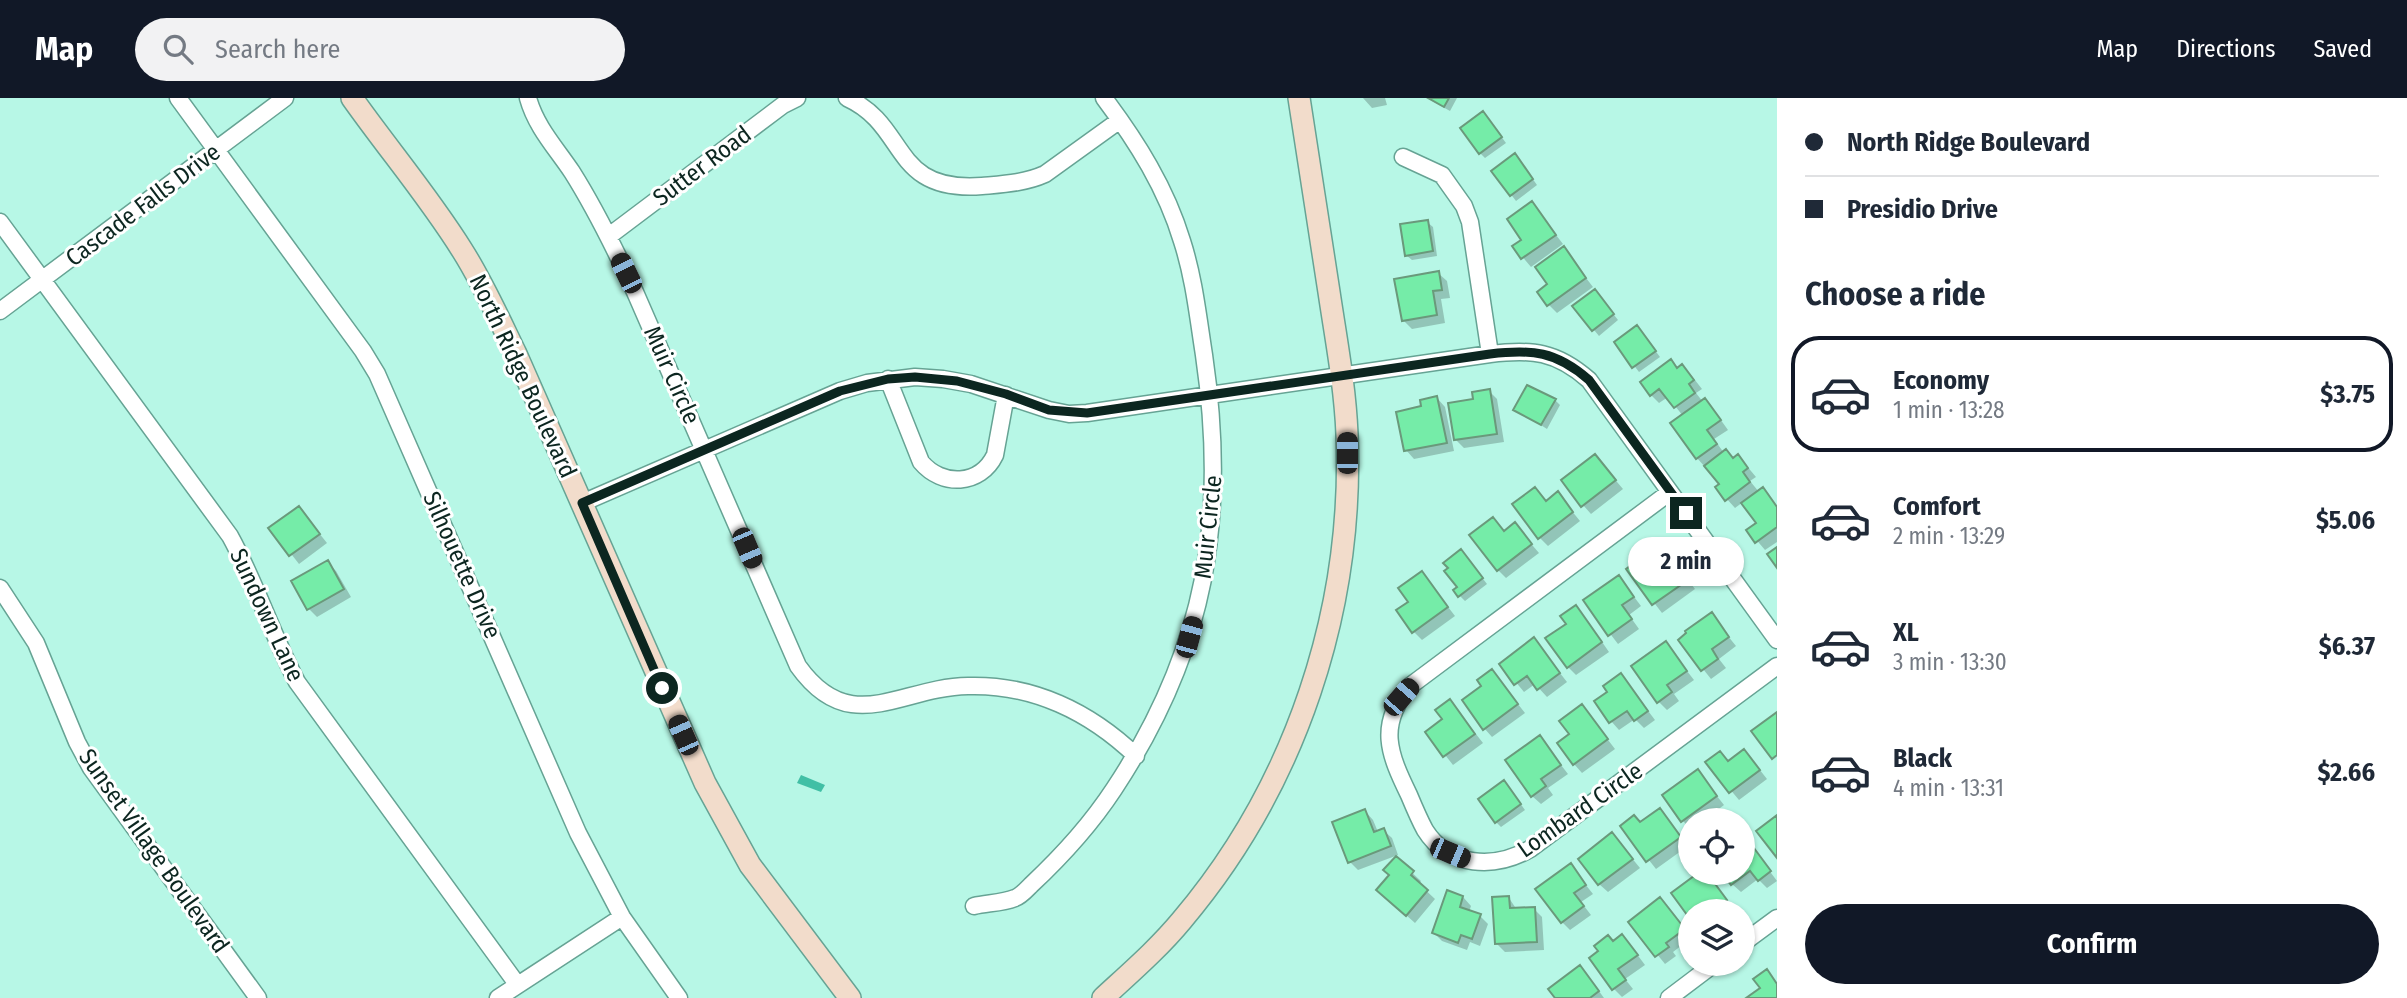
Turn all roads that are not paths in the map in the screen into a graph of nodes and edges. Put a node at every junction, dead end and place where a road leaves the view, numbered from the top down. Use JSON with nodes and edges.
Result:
{"nodes":[{"id":1,"x":178,"y":98,"type":"edge"},
{"id":2,"x":285,"y":98,"type":"edge"},
{"id":3,"x":352,"y":98,"type":"edge"},
{"id":4,"x":528,"y":98,"type":"edge"},
{"id":5,"x":797,"y":98,"type":"edge"},
{"id":6,"x":847,"y":98,"type":"edge"},
{"id":7,"x":1104,"y":98,"type":"edge"},
{"id":8,"x":1299,"y":98,"type":"edge"},
{"id":9,"x":1120,"y":120,"type":"junction"},
{"id":10,"x":216,"y":150,"type":"junction"},
{"id":11,"x":1403,"y":157,"type":"dead end"},
{"id":12,"x":0,"y":222,"type":"edge"},
{"id":13,"x":609,"y":236,"type":"junction"},
{"id":14,"x":42,"y":280,"type":"junction"},
{"id":15,"x":0,"y":311,"type":"edge"},
{"id":16,"x":1490,"y":354,"type":"junction"},
{"id":17,"x":1342,"y":376,"type":"junction"},
{"id":18,"x":888,"y":379,"type":"junction"},
{"id":19,"x":1006,"y":394,"type":"junction"},
{"id":20,"x":1210,"y":395,"type":"junction"},
{"id":21,"x":704,"y":450,"type":"junction"},
{"id":22,"x":1670,"y":492,"type":"junction"},
{"id":23,"x":582,"y":503,"type":"junction"},
{"id":24,"x":0,"y":589,"type":"edge"},
{"id":25,"x":1777,"y":640,"type":"edge"},
{"id":26,"x":1777,"y":666,"type":"edge"},
{"id":27,"x":1136,"y":756,"type":"junction"},
{"id":28,"x":974,"y":906,"type":"dead end"},
{"id":29,"x":622,"y":917,"type":"junction"},
{"id":30,"x":1777,"y":918,"type":"edge"},
{"id":31,"x":1755,"y":934,"type":"edge"},
{"id":32,"x":1698,"y":976,"type":"edge"},
{"id":33,"x":517,"y":984,"type":"junction"},
{"id":34,"x":258,"y":998,"type":"edge"},
{"id":35,"x":498,"y":998,"type":"edge"},
{"id":36,"x":678,"y":998,"type":"edge"},
{"id":37,"x":849,"y":998,"type":"edge"},
{"id":38,"x":1103,"y":998,"type":"edge"},
{"id":39,"x":1669,"y":998,"type":"edge"}],
"edges":[{"from":1,"to":10,"type":"street","name":"Silhouette Drive"},
{"from":2,"to":10,"type":"street","name":"Cascade Falls Drive"},
{"from":3,"to":23,"type":"street","name":"North Ridge Boulevard"},
{"from":4,"to":13,"type":"street","name":"Muir Circle"},
{"from":5,"to":13,"type":"street","name":"Sutter Road"},
{"from":6,"to":9,"type":"street"},
{"from":7,"to":9,"type":"street","name":"Muir Circle"},
{"from":8,"to":17,"type":"street"},
{"from":9,"to":20,"type":"street","name":"Muir Circle"},
{"from":10,"to":14,"type":"street","name":"Cascade Falls Drive"},
{"from":10,"to":29,"type":"street","name":"Silhouette Drive"},
{"from":11,"to":16,"type":"street"},
{"from":12,"to":14,"type":"street","name":"Sundown Lane"},
{"from":13,"to":21,"type":"street","name":"Muir Circle"},
{"from":14,"to":15,"type":"street","name":"Cascade Falls Drive"},
{"from":14,"to":33,"type":"street","name":"Sundown Lane"},
{"from":16,"to":17,"type":"street"},
{"from":16,"to":22,"type":"street"},
{"from":17,"to":20,"type":"street"},
{"from":17,"to":38,"type":"street"},
{"from":18,"to":19,"type":"street"},
{"from":18,"to":19,"type":"street"},
{"from":18,"to":21,"type":"street"},
{"from":19,"to":20,"type":"street"},
{"from":20,"to":27,"type":"street","name":"Muir Circle"},
{"from":21,"to":23,"type":"street"},
{"from":21,"to":27,"type":"street","name":"Muir Circle"},
{"from":22,"to":25,"type":"street"},
{"from":22,"to":26,"type":"street","name":"Lombard Circle"},
{"from":23,"to":37,"type":"street","name":"North Ridge Boulevard"},
{"from":24,"to":34,"type":"street","name":"Sunset Village Boulevard"},
{"from":27,"to":28,"type":"street","name":"Muir Circle"},
{"from":29,"to":33,"type":"street"},
{"from":29,"to":36,"type":"street","name":"Silhouette Drive"},
{"from":30,"to":31,"type":"street"},
{"from":32,"to":39,"type":"street"},
{"from":33,"to":35,"type":"street"}]}
